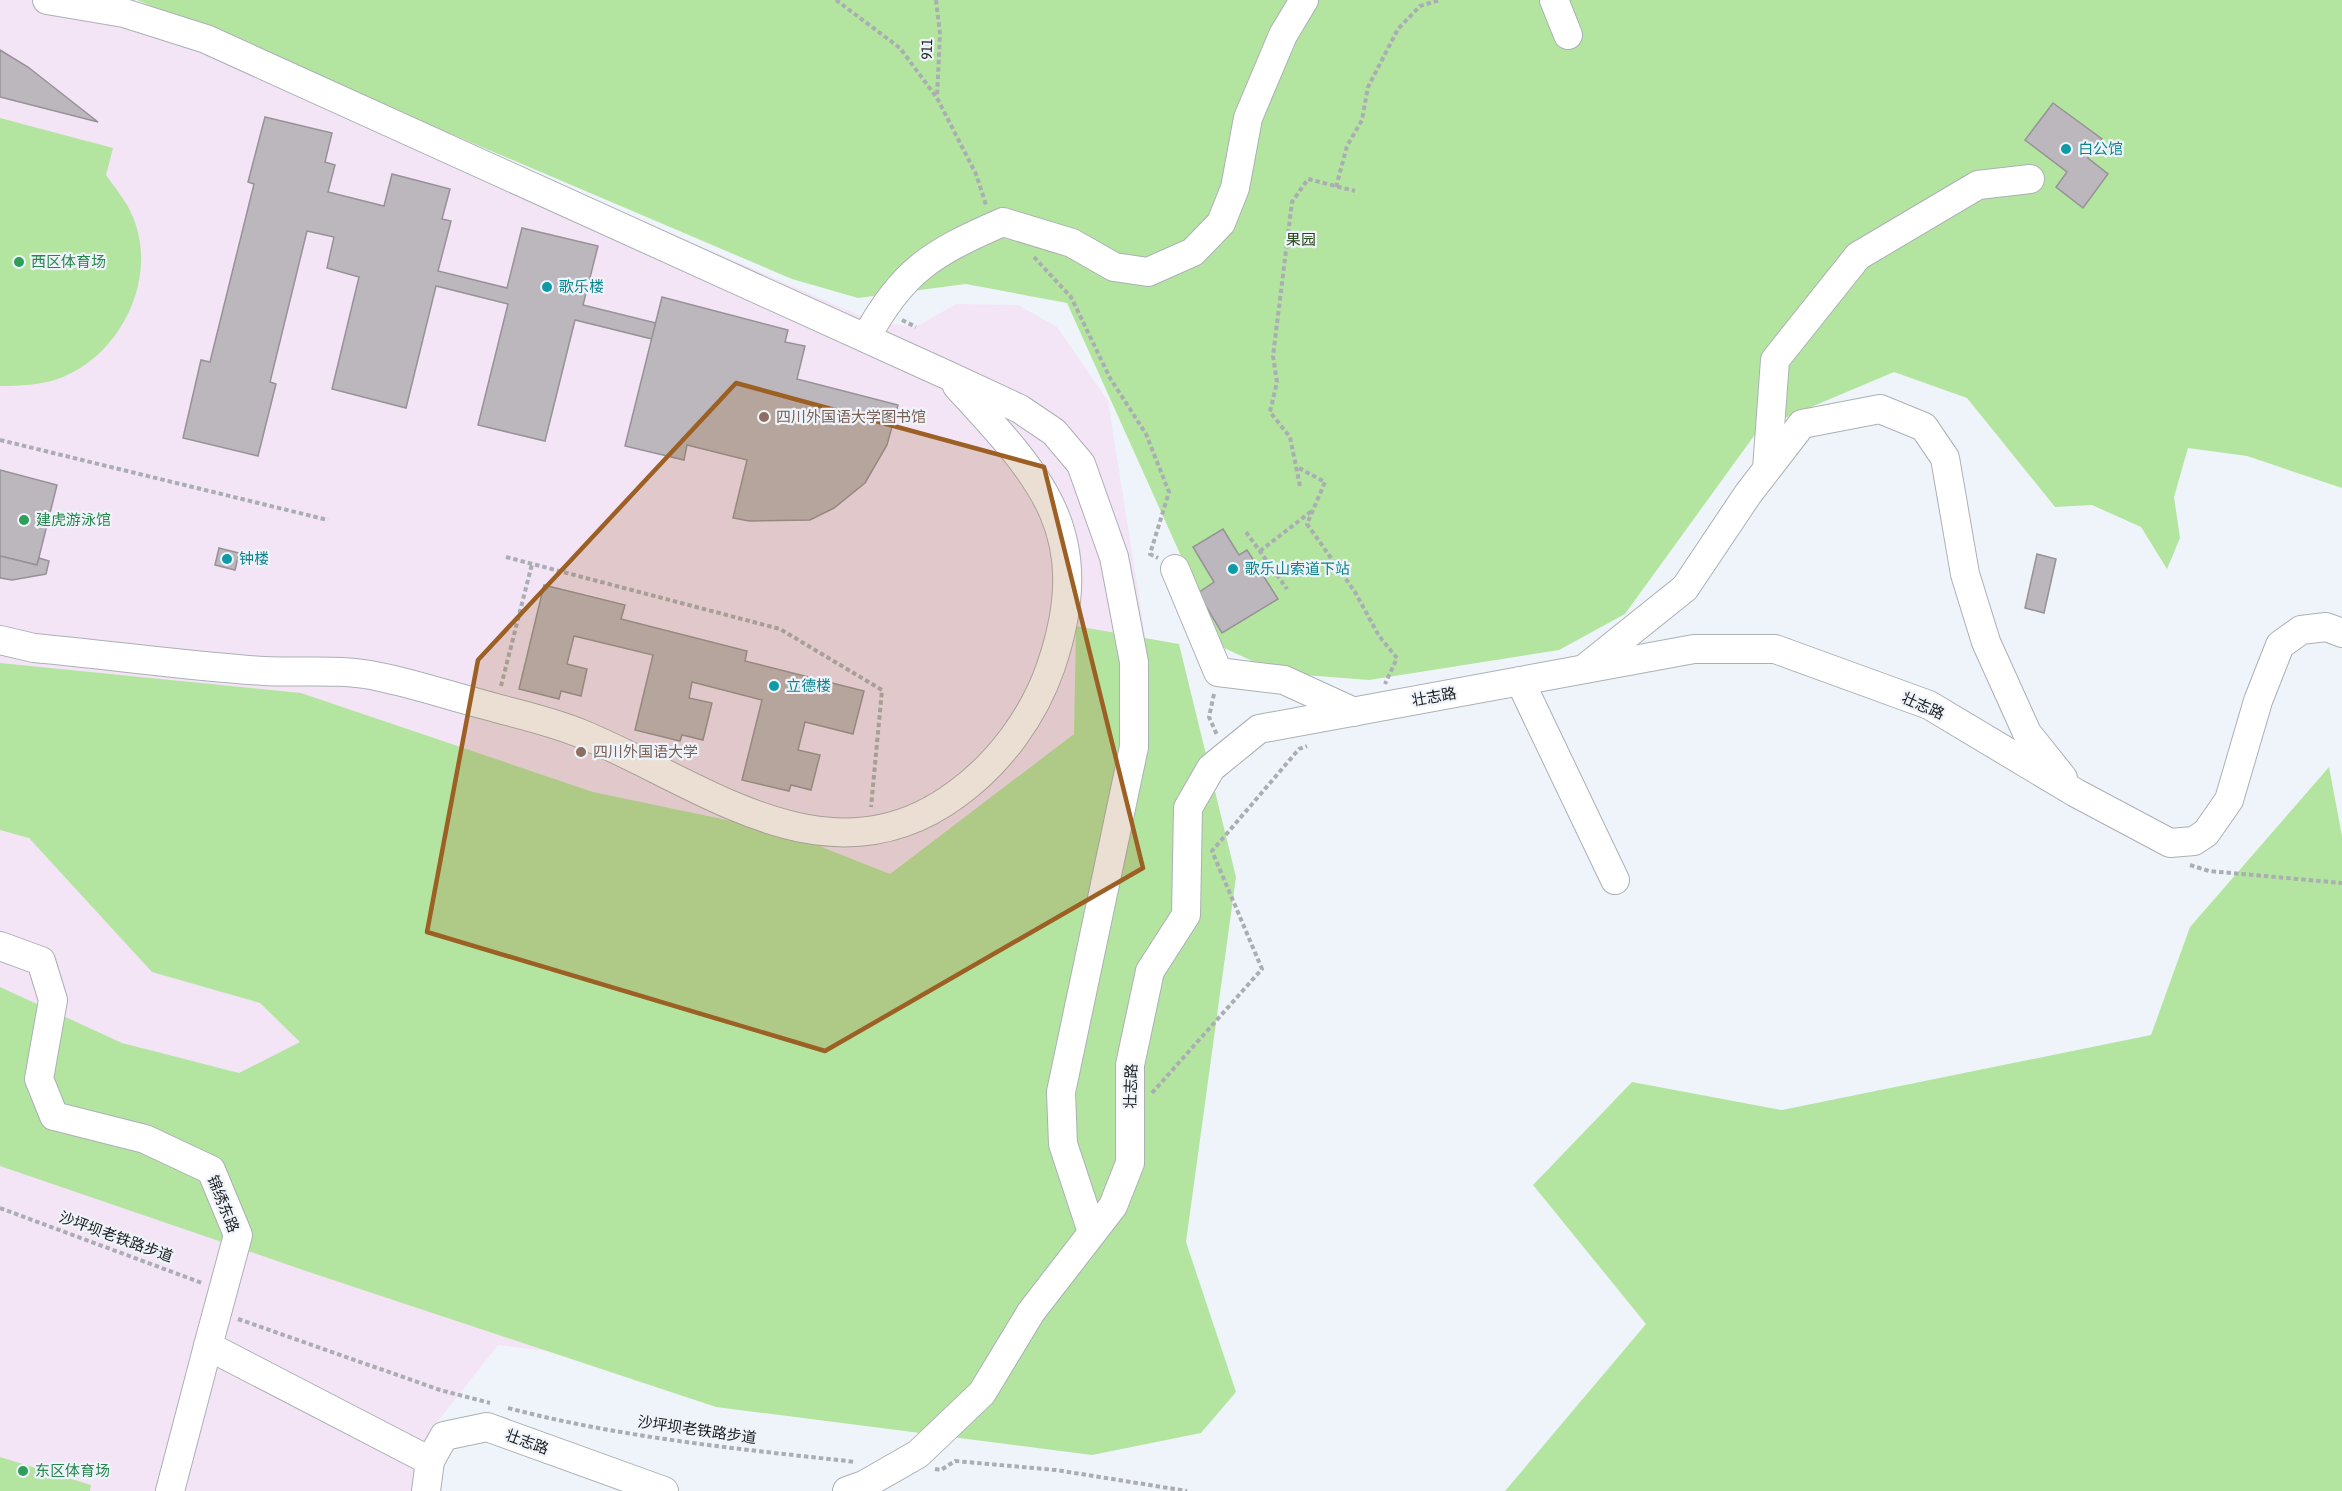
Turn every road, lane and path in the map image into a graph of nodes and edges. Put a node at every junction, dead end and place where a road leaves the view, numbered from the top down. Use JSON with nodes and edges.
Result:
{"nodes":[{"id":1,"x":47,"y":0,"type":"edge"},
{"id":2,"x":836,"y":0,"type":"edge"},
{"id":3,"x":936,"y":0,"type":"edge"},
{"id":4,"x":1304,"y":0,"type":"edge"},
{"id":5,"x":1440,"y":0,"type":"edge"},
{"id":6,"x":1554,"y":0,"type":"edge"},
{"id":7,"x":1568,"y":35,"type":"dead end"},
{"id":8,"x":937,"y":98,"type":"junction"},
{"id":9,"x":2030,"y":180,"type":"dead end"},
{"id":10,"x":1336,"y":186,"type":"junction"},
{"id":11,"x":1355,"y":191,"type":"dead end"},
{"id":12,"x":1003,"y":222,"type":"junction"},
{"id":13,"x":1033,"y":256,"type":"dead end"},
{"id":14,"x":866,"y":338,"type":"junction"},
{"id":15,"x":947,"y":375,"type":"junction"},
{"id":16,"x":0,"y":440,"type":"edge"},
{"id":17,"x":1299,"y":468,"type":"junction"},
{"id":18,"x":1767,"y":469,"type":"junction"},
{"id":19,"x":1300,"y":486,"type":"dead end"},
{"id":20,"x":1313,"y":509,"type":"junction"},
{"id":21,"x":328,"y":520,"type":"dead end"},
{"id":22,"x":1246,"y":532,"type":"dead end"},
{"id":23,"x":1260,"y":551,"type":"junction"},
{"id":24,"x":506,"y":557,"type":"dead end"},
{"id":25,"x":532,"y":564,"type":"junction"},
{"id":26,"x":1175,"y":569,"type":"joint"},
{"id":27,"x":1287,"y":589,"type":"dead end"},
{"id":28,"x":2342,"y":633,"type":"edge"},
{"id":29,"x":0,"y":640,"type":"edge"},
{"id":30,"x":1582,"y":670,"type":"junction"},
{"id":31,"x":1218,"y":672,"type":"junction"},
{"id":32,"x":1385,"y":681,"type":"dead end"},
{"id":33,"x":1520,"y":681,"type":"junction"},
{"id":34,"x":496,"y":708,"type":"junction"},
{"id":35,"x":1354,"y":712,"type":"junction"},
{"id":36,"x":1216,"y":734,"type":"dead end"},
{"id":37,"x":1309,"y":745,"type":"dead end"},
{"id":38,"x":2076,"y":794,"type":"junction"},
{"id":39,"x":869,"y":832,"type":"junction"},
{"id":40,"x":2191,"y":866,"type":"dead end"},
{"id":41,"x":1615,"y":880,"type":"dead end"},
{"id":42,"x":2342,"y":883,"type":"edge"},
{"id":43,"x":0,"y":946,"type":"edge"},
{"id":44,"x":1130,"y":1099,"type":"junction"},
{"id":45,"x":0,"y":1208,"type":"edge"},
{"id":46,"x":1092,"y":1232,"type":"junction"},
{"id":47,"x":220,"y":1302,"type":"junction"},
{"id":48,"x":208,"y":1347,"type":"junction"},
{"id":49,"x":430,"y":1461,"type":"junction"},
{"id":50,"x":862,"y":1462,"type":"dead end"},
{"id":51,"x":897,"y":1466,"type":"junction"},
{"id":52,"x":170,"y":1491,"type":"edge"},
{"id":53,"x":426,"y":1491,"type":"edge"},
{"id":54,"x":664,"y":1491,"type":"edge"},
{"id":55,"x":847,"y":1491,"type":"edge"},
{"id":56,"x":1186,"y":1491,"type":"edge"}],
"edges":[{"from":1,"to":14,"type":"street"},
{"from":2,"to":8,"type":"path"},
{"from":3,"to":8,"type":"path","name":"911"},
{"from":4,"to":12,"type":"street"},
{"from":5,"to":10,"type":"path"},
{"from":6,"to":7,"type":"street"},
{"from":8,"to":12,"type":"path"},
{"from":9,"to":18,"type":"street"},
{"from":10,"to":11,"type":"path"},
{"from":10,"to":17,"type":"path"},
{"from":12,"to":14,"type":"street"},
{"from":13,"to":26,"type":"path"},
{"from":14,"to":15,"type":"street"},
{"from":15,"to":39,"type":"street"},
{"from":15,"to":46,"type":"street"},
{"from":16,"to":21,"type":"path"},
{"from":17,"to":19,"type":"path"},
{"from":17,"to":20,"type":"path"},
{"from":18,"to":30,"type":"street"},
{"from":18,"to":38,"type":"street"},
{"from":20,"to":23,"type":"path"},
{"from":20,"to":32,"type":"path"},
{"from":22,"to":23,"type":"path"},
{"from":23,"to":27,"type":"path"},
{"from":24,"to":25,"type":"path"},
{"from":25,"to":34,"type":"path"},
{"from":25,"to":39,"type":"path"},
{"from":26,"to":31,"type":"street"},
{"from":28,"to":38,"type":"street","name":"壮志路"},
{"from":29,"to":34,"type":"street"},
{"from":30,"to":33,"type":"street","name":"壮志路"},
{"from":30,"to":38,"type":"street","name":"壮志路"},
{"from":31,"to":35,"type":"street"},
{"from":31,"to":36,"type":"path"},
{"from":33,"to":35,"type":"street","name":"壮志路"},
{"from":33,"to":41,"type":"street"},
{"from":34,"to":39,"type":"street"},
{"from":35,"to":44,"type":"street","name":"壮志路"},
{"from":37,"to":44,"type":"path"},
{"from":40,"to":42,"type":"path"},
{"from":43,"to":47,"type":"street","name":"锦绣东路"},
{"from":44,"to":46,"type":"street","name":"壮志路"},
{"from":45,"to":47,"type":"path","name":"沙坪坝老铁路步道"},
{"from":46,"to":51,"type":"street","name":"壮志路"},
{"from":47,"to":48,"type":"street","name":"锦绣东路"},
{"from":47,"to":50,"type":"path","name":"沙坪坝老铁路步道"},
{"from":48,"to":49,"type":"street"},
{"from":48,"to":52,"type":"street","name":"锦绣东路"},
{"from":49,"to":53,"type":"street","name":"壮志路"},
{"from":49,"to":54,"type":"street","name":"壮志路"},
{"from":51,"to":55,"type":"street","name":"壮志路"},
{"from":51,"to":56,"type":"path"}]}
